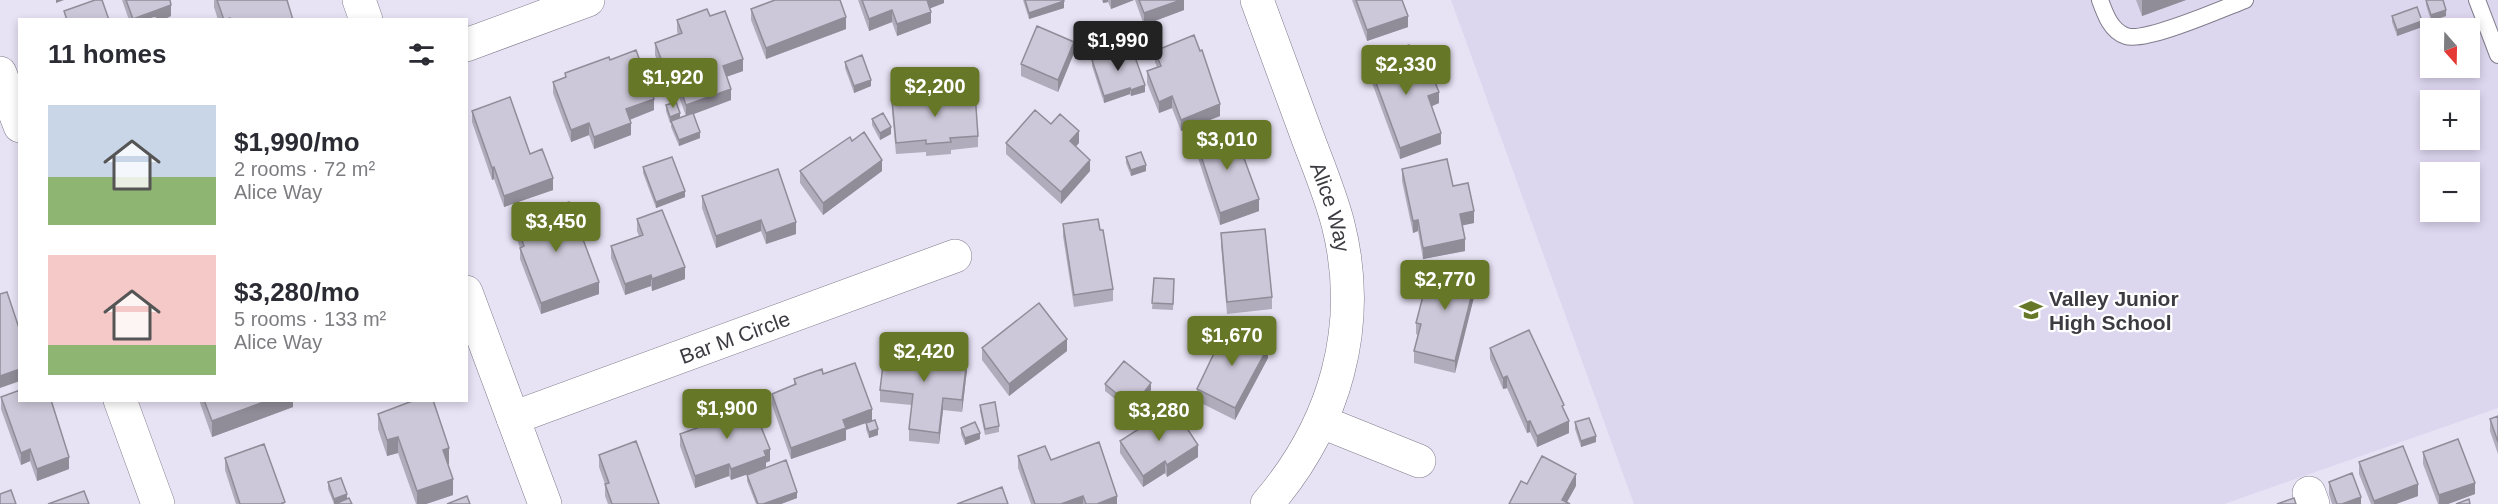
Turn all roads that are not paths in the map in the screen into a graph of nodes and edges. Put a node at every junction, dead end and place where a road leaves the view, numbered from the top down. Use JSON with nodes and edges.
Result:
{"nodes":[{"id":1,"x":359,"y":0,"type":"edge"},
{"id":2,"x":588,"y":0,"type":"edge"},
{"id":3,"x":1257,"y":0,"type":"edge"},
{"id":4,"x":2100,"y":0,"type":"edge"},
{"id":5,"x":2246,"y":0,"type":"edge"},
{"id":6,"x":2477,"y":0,"type":"edge"},
{"id":7,"x":365,"y":18,"type":"edge"},
{"id":8,"x":468,"y":44,"type":"edge"},
{"id":9,"x":2498,"y":55,"type":"edge"},
{"id":10,"x":0,"y":73,"type":"edge"},
{"id":11,"x":18,"y":121,"type":"edge"},
{"id":12,"x":955,"y":256,"type":"dead end"},
{"id":13,"x":468,"y":297,"type":"edge"},
{"id":14,"x":121,"y":402,"type":"edge"},
{"id":15,"x":513,"y":418,"type":"junction"},
{"id":16,"x":1322,"y":422,"type":"junction"},
{"id":17,"x":1419,"y":461,"type":"dead end"},
{"id":18,"x":158,"y":504,"type":"edge"},
{"id":19,"x":545,"y":504,"type":"edge"},
{"id":20,"x":1267,"y":504,"type":"edge"}],
"edges":[{"from":1,"to":7,"type":"street"},
{"from":2,"to":8,"type":"street"},
{"from":3,"to":16,"type":"street","name":"Alice Way"},
{"from":4,"to":5,"type":"lane"},
{"from":6,"to":9,"type":"lane"},
{"from":10,"to":11,"type":"street"},
{"from":12,"to":15,"type":"street","name":"Bar M Circle"},
{"from":13,"to":15,"type":"street"},
{"from":14,"to":18,"type":"street"},
{"from":15,"to":19,"type":"street"},
{"from":16,"to":17,"type":"street"},
{"from":16,"to":20,"type":"street","name":"Alice Way"}]}
